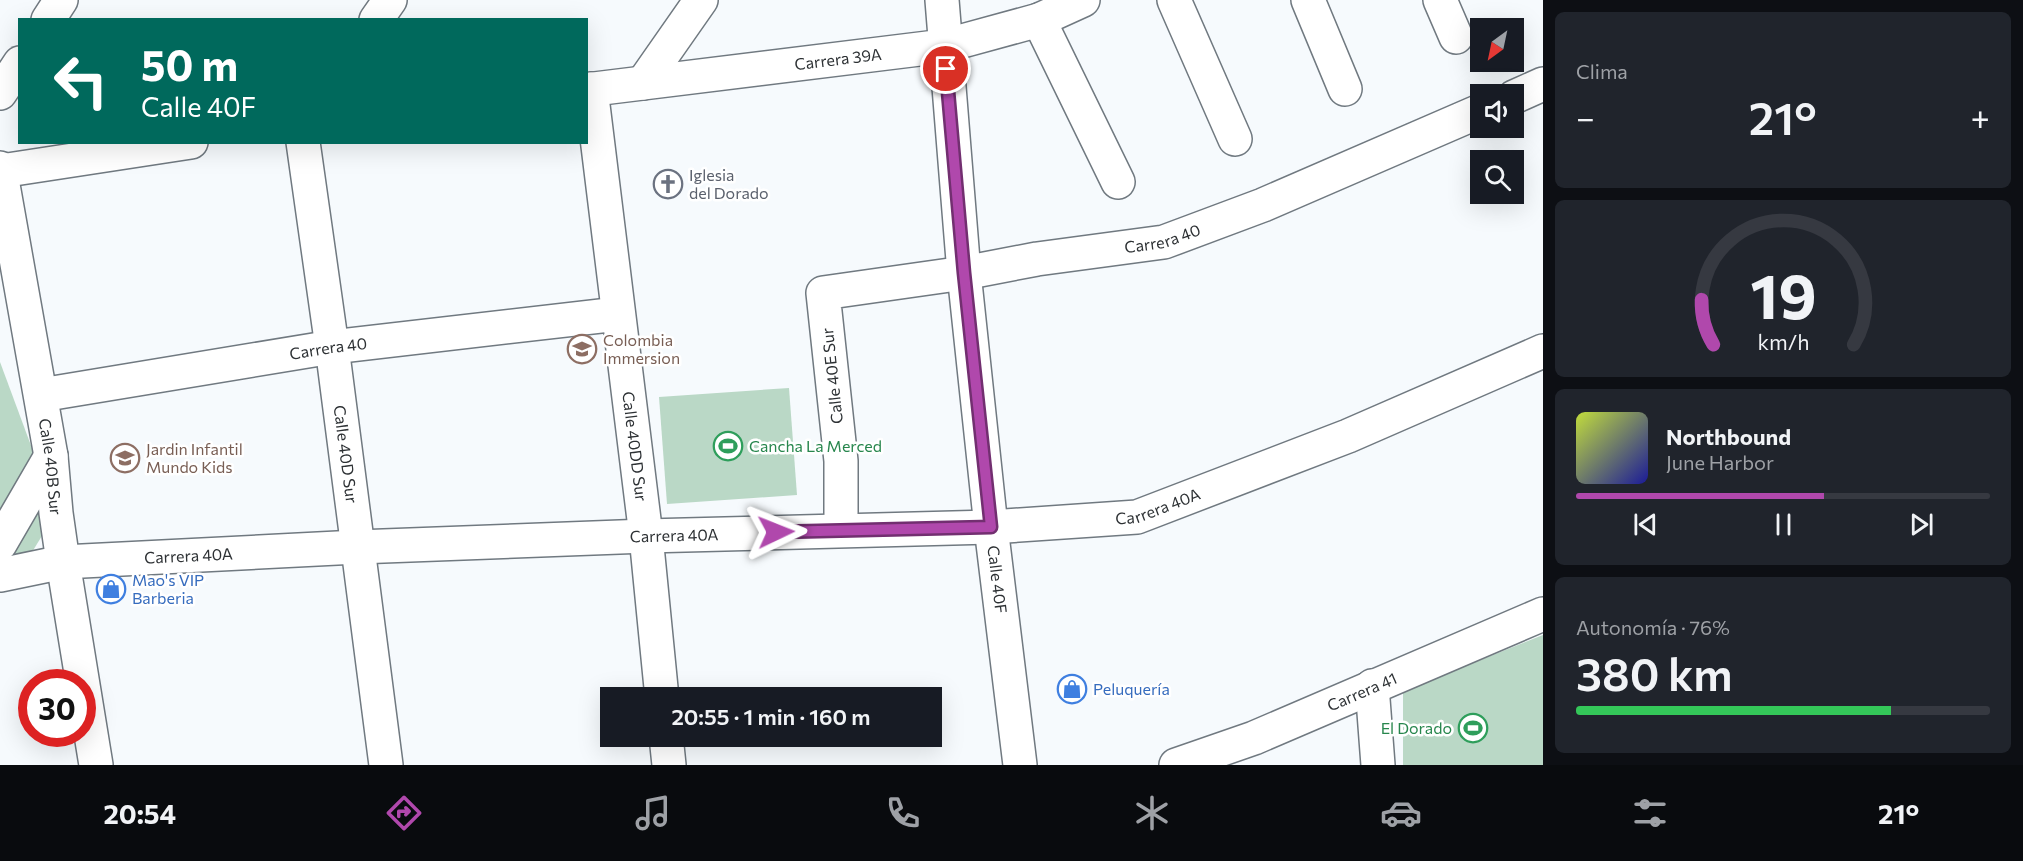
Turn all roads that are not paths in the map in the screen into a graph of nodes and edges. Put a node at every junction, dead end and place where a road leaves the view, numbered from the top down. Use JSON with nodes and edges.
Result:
{"nodes":[{"id":1,"x":60,"y":0,"type":"edge"},
{"id":2,"x":390,"y":0,"type":"edge"},
{"id":3,"x":701,"y":0,"type":"edge"},
{"id":4,"x":942,"y":0,"type":"edge"},
{"id":5,"x":1083,"y":0,"type":"edge"},
{"id":6,"x":1174,"y":0,"type":"edge"},
{"id":7,"x":1308,"y":0,"type":"edge"},
{"id":8,"x":1440,"y":0,"type":"edge"},
{"id":9,"x":49,"y":18,"type":"edge"},
{"id":10,"x":377,"y":18,"type":"edge"},
{"id":11,"x":1040,"y":20,"type":"junction"},
{"id":12,"x":1456,"y":38,"type":"dead end"},
{"id":13,"x":944,"y":46,"type":"junction"},
{"id":14,"x":18,"y":66,"type":"edge"},
{"id":15,"x":643,"y":83,"type":"junction"},
{"id":16,"x":1543,"y":84,"type":"edge"},
{"id":17,"x":1345,"y":89,"type":"dead end"},
{"id":18,"x":589,"y":90,"type":"edge"},
{"id":19,"x":0,"y":93,"type":"edge"},
{"id":20,"x":1524,"y":93,"type":"edge"},
{"id":21,"x":1470,"y":115,"type":"edge"},
{"id":22,"x":1235,"y":139,"type":"dead end"},
{"id":23,"x":177,"y":144,"type":"edge"},
{"id":24,"x":303,"y":144,"type":"edge"},
{"id":25,"x":0,"y":170,"type":"edge"},
{"id":26,"x":1118,"y":182,"type":"dead end"},
{"id":27,"x":964,"y":273,"type":"junction"},
{"id":28,"x":823,"y":293,"type":"joint"},
{"id":29,"x":618,"y":314,"type":"junction"},
{"id":30,"x":332,"y":347,"type":"junction"},
{"id":31,"x":1543,"y":351,"type":"edge"},
{"id":32,"x":41,"y":395,"type":"junction"},
{"id":33,"x":51,"y":456,"type":"junction"},
{"id":34,"x":991,"y":527,"type":"junction"},
{"id":35,"x":841,"y":530,"type":"junction"},
{"id":36,"x":646,"y":536,"type":"junction"},
{"id":37,"x":0,"y":544,"type":"edge"},
{"id":38,"x":357,"y":547,"type":"junction"},
{"id":39,"x":63,"y":562,"type":"junction"},
{"id":40,"x":0,"y":575,"type":"edge"},
{"id":41,"x":1543,"y":614,"type":"edge"},
{"id":42,"x":1372,"y":686,"type":"junction"},
{"id":43,"x":661,"y":687,"type":"edge"},
{"id":44,"x":667,"y":747,"type":"edge"},
{"id":45,"x":96,"y":765,"type":"edge"},
{"id":46,"x":386,"y":765,"type":"edge"},
{"id":47,"x":669,"y":765,"type":"edge"},
{"id":48,"x":1020,"y":765,"type":"edge"},
{"id":49,"x":1176,"y":765,"type":"edge"},
{"id":50,"x":1378,"y":765,"type":"edge"}],
"edges":[{"from":1,"to":9,"type":"street"},
{"from":2,"to":10,"type":"street"},
{"from":3,"to":15,"type":"street"},
{"from":4,"to":13,"type":"street","name":"Calle 40F"},
{"from":5,"to":11,"type":"street","name":"Carrera 39A"},
{"from":6,"to":22,"type":"street"},
{"from":7,"to":17,"type":"street"},
{"from":8,"to":12,"type":"street"},
{"from":11,"to":13,"type":"street","name":"Carrera 39A"},
{"from":11,"to":26,"type":"street"},
{"from":13,"to":15,"type":"street","name":"Carrera 39A"},
{"from":13,"to":27,"type":"street","name":"Calle 40F"},
{"from":14,"to":19,"type":"street"},
{"from":15,"to":18,"type":"street","name":"Carrera 39A"},
{"from":16,"to":20,"type":"street"},
{"from":18,"to":29,"type":"street","name":"Calle 40DD Sur"},
{"from":21,"to":27,"type":"street","name":"Carrera 40"},
{"from":23,"to":25,"type":"street"},
{"from":24,"to":30,"type":"street","name":"Calle 40D Sur"},
{"from":25,"to":32,"type":"street","name":"Calle 40B Sur"},
{"from":27,"to":28,"type":"street","name":"Carrera 40"},
{"from":27,"to":34,"type":"street","name":"Calle 40F"},
{"from":28,"to":35,"type":"street","name":"Calle 40E Sur"},
{"from":29,"to":30,"type":"street","name":"Carrera 40"},
{"from":29,"to":36,"type":"street","name":"Calle 40DD Sur"},
{"from":30,"to":32,"type":"street","name":"Carrera 40"},
{"from":30,"to":38,"type":"street","name":"Calle 40D Sur"},
{"from":31,"to":34,"type":"street","name":"Carrera 40A"},
{"from":32,"to":33,"type":"street","name":"Calle 40B Sur"},
{"from":33,"to":37,"type":"street"},
{"from":33,"to":39,"type":"street","name":"Calle 40B Sur"},
{"from":34,"to":35,"type":"street","name":"Carrera 40A"},
{"from":34,"to":48,"type":"street","name":"Calle 40F"},
{"from":35,"to":36,"type":"street","name":"Carrera 40A"},
{"from":36,"to":38,"type":"street","name":"Carrera 40A"},
{"from":36,"to":43,"type":"street","name":"Calle 40DD Sur"},
{"from":38,"to":39,"type":"street","name":"Carrera 40A"},
{"from":38,"to":46,"type":"street","name":"Calle 40D Sur"},
{"from":39,"to":40,"type":"street"},
{"from":39,"to":45,"type":"street","name":"Calle 40B Sur"},
{"from":41,"to":42,"type":"street","name":"Carrera 41"},
{"from":42,"to":49,"type":"street","name":"Carrera 41"},
{"from":42,"to":50,"type":"street"},
{"from":44,"to":47,"type":"street"}]}
